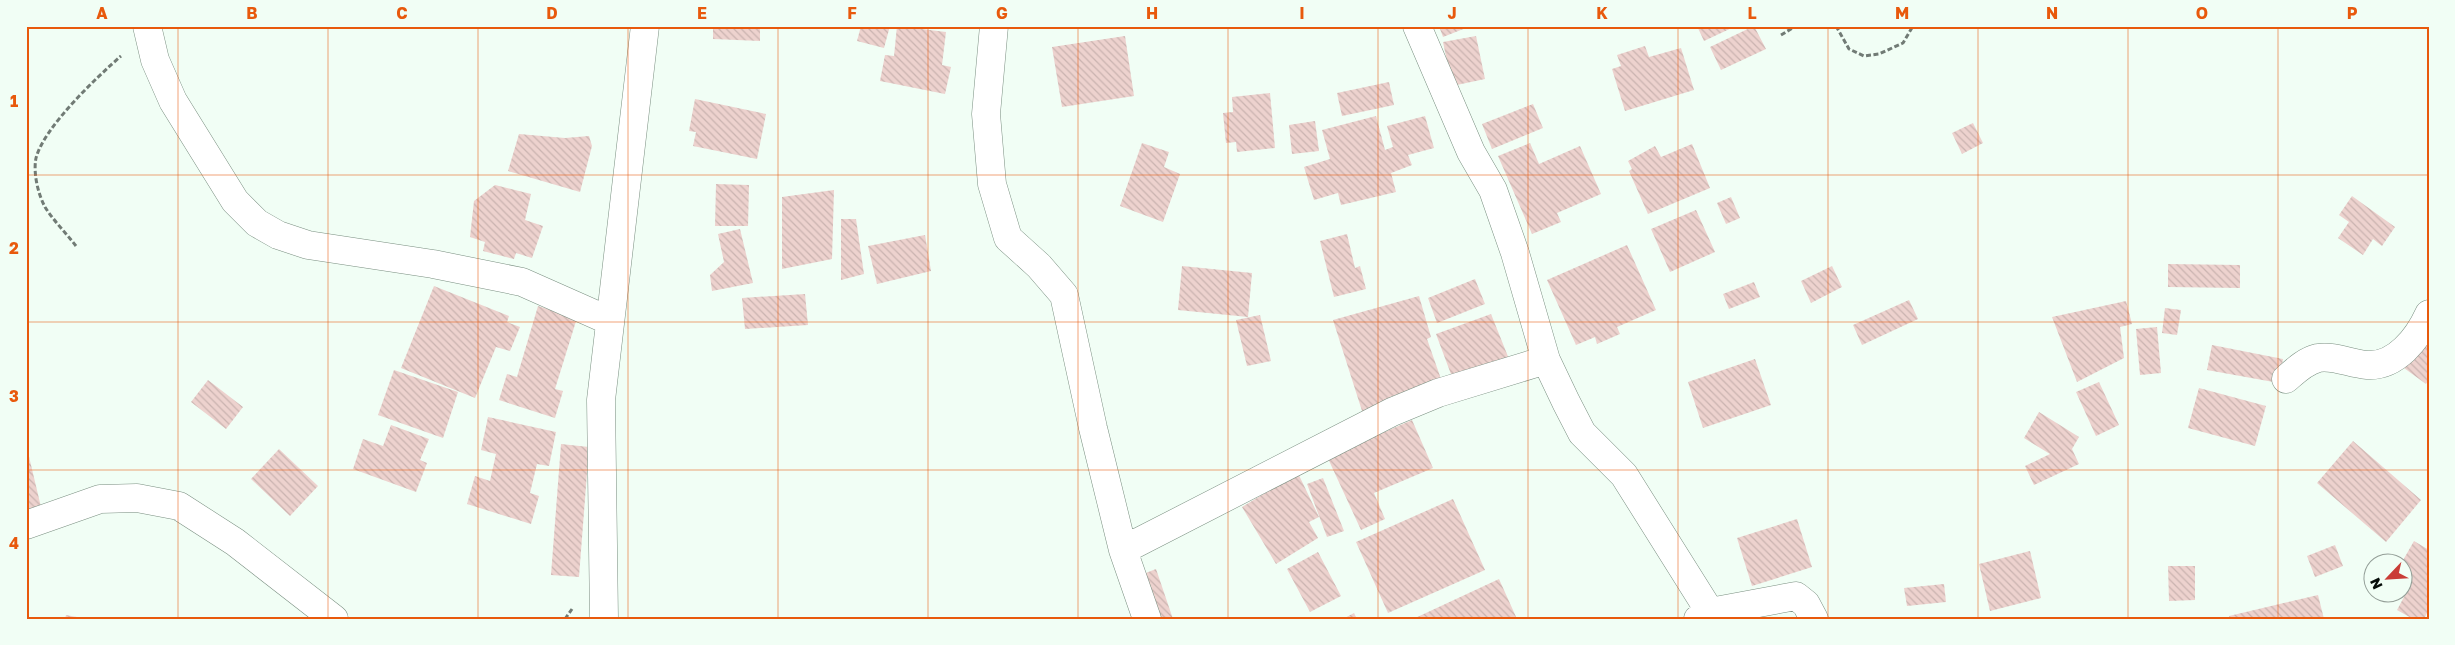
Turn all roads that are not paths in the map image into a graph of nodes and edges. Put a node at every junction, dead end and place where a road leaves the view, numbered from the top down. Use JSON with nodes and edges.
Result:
{"nodes":[{"id":1,"x":645,"y":26,"type":"edge"},
{"id":2,"x":994,"y":26,"type":"edge"},
{"id":3,"x":1416,"y":26,"type":"edge"},
{"id":4,"x":148,"y":29,"type":"edge"},
{"id":5,"x":2429,"y":314,"type":"edge"},
{"id":6,"x":610,"y":321,"type":"junction"},
{"id":7,"x":1546,"y":360,"type":"junction"},
{"id":8,"x":2286,"y":379,"type":"dead end"},
{"id":9,"x":26,"y":524,"type":"edge"},
{"id":10,"x":1123,"y":550,"type":"junction"},
{"id":11,"x":1704,"y":615,"type":"edge"},
{"id":12,"x":334,"y":619,"type":"edge"},
{"id":13,"x":604,"y":619,"type":"edge"},
{"id":14,"x":1147,"y":619,"type":"edge"},
{"id":15,"x":1814,"y":619,"type":"edge"}],
"edges":[{"from":1,"to":6,"type":"street"},
{"from":2,"to":10,"type":"street"},
{"from":3,"to":7,"type":"street"},
{"from":4,"to":6,"type":"street"},
{"from":5,"to":8,"type":"street"},
{"from":6,"to":13,"type":"street"},
{"from":7,"to":10,"type":"street"},
{"from":7,"to":11,"type":"street"},
{"from":9,"to":12,"type":"street"},
{"from":10,"to":14,"type":"street"},
{"from":11,"to":15,"type":"street"}]}
